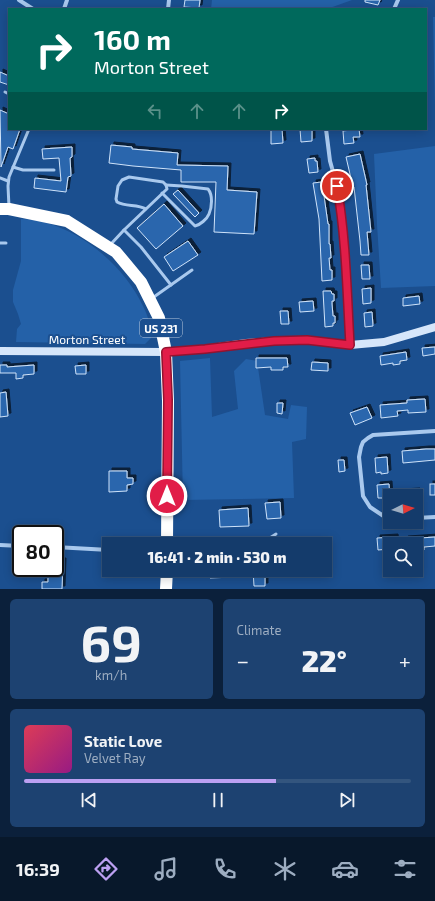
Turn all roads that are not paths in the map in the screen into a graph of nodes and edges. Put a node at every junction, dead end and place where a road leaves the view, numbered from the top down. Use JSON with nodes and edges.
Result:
{"nodes":[{"id":1,"x":19,"y":0,"type":"edge"},
{"id":2,"x":31,"y":8,"type":"edge"},
{"id":3,"x":29,"y":130,"type":"edge"},
{"id":4,"x":326,"y":130,"type":"edge"},
{"id":5,"x":13,"y":167,"type":"junction"},
{"id":6,"x":54,"y":170,"type":"dead end"},
{"id":7,"x":0,"y":178,"type":"edge"},
{"id":8,"x":8,"y":181,"type":"junction"},
{"id":9,"x":166,"y":185,"type":"junction"},
{"id":10,"x":162,"y":193,"type":"junction"},
{"id":11,"x":4,"y":209,"type":"edge"},
{"id":12,"x":146,"y":209,"type":"junction"},
{"id":13,"x":124,"y":230,"type":"junction"},
{"id":14,"x":0,"y":243,"type":"edge"},
{"id":15,"x":6,"y":243,"type":"dead end"},
{"id":16,"x":108,"y":247,"type":"junction"},
{"id":17,"x":192,"y":270,"type":"dead end"},
{"id":18,"x":171,"y":285,"type":"junction"},
{"id":19,"x":150,"y":300,"type":"junction"},
{"id":20,"x":435,"y":327,"type":"edge"},
{"id":21,"x":350,"y":345,"type":"junction"},
{"id":22,"x":0,"y":351,"type":"edge"},
{"id":23,"x":166,"y":352,"type":"junction"},
{"id":24,"x":435,"y":431,"type":"edge"},
{"id":25,"x":383,"y":516,"type":"edge"},
{"id":26,"x":435,"y":516,"type":"edge"},
{"id":27,"x":423,"y":517,"type":"edge"},
{"id":28,"x":276,"y":534,"type":"dead end"},
{"id":29,"x":167,"y":537,"type":"edge"},
{"id":30,"x":271,"y":537,"type":"edge"},
{"id":31,"x":0,"y":545,"type":"edge"},
{"id":32,"x":12,"y":546,"type":"edge"},
{"id":33,"x":64,"y":548,"type":"edge"},
{"id":34,"x":102,"y":550,"type":"edge"},
{"id":35,"x":167,"y":577,"type":"edge"},
{"id":36,"x":166,"y":589,"type":"edge"}],
"edges":[{"from":1,"to":2,"type":"street"},
{"from":3,"to":5,"type":"lane"},
{"from":4,"to":21,"type":"street"},
{"from":5,"to":6,"type":"lane"},
{"from":5,"to":8,"type":"lane"},
{"from":7,"to":8,"type":"lane"},
{"from":8,"to":11,"type":"lane"},
{"from":9,"to":10,"type":"lane"},
{"from":9,"to":10,"type":"lane"},
{"from":9,"to":12,"type":"lane"},
{"from":10,"to":12,"type":"lane"},
{"from":11,"to":16,"type":"highway","number":"US 231"},
{"from":12,"to":13,"type":"lane"},
{"from":13,"to":16,"type":"lane"},
{"from":13,"to":18,"type":"lane"},
{"from":14,"to":15,"type":"lane"},
{"from":16,"to":19,"type":"highway","number":"US 231"},
{"from":17,"to":18,"type":"lane"},
{"from":18,"to":19,"type":"lane"},
{"from":19,"to":23,"type":"highway","number":"US 231"},
{"from":20,"to":21,"type":"street","name":"Morton Street"},
{"from":21,"to":23,"type":"street","name":"Morton Street"},
{"from":22,"to":23,"type":"street","name":"Morton Street"},
{"from":23,"to":29,"type":"highway","number":"US 231"},
{"from":24,"to":25,"type":"street"},
{"from":26,"to":27,"type":"street"},
{"from":28,"to":30,"type":"lane"},
{"from":31,"to":32,"type":"street"},
{"from":33,"to":34,"type":"street"},
{"from":35,"to":36,"type":"highway"}]}
